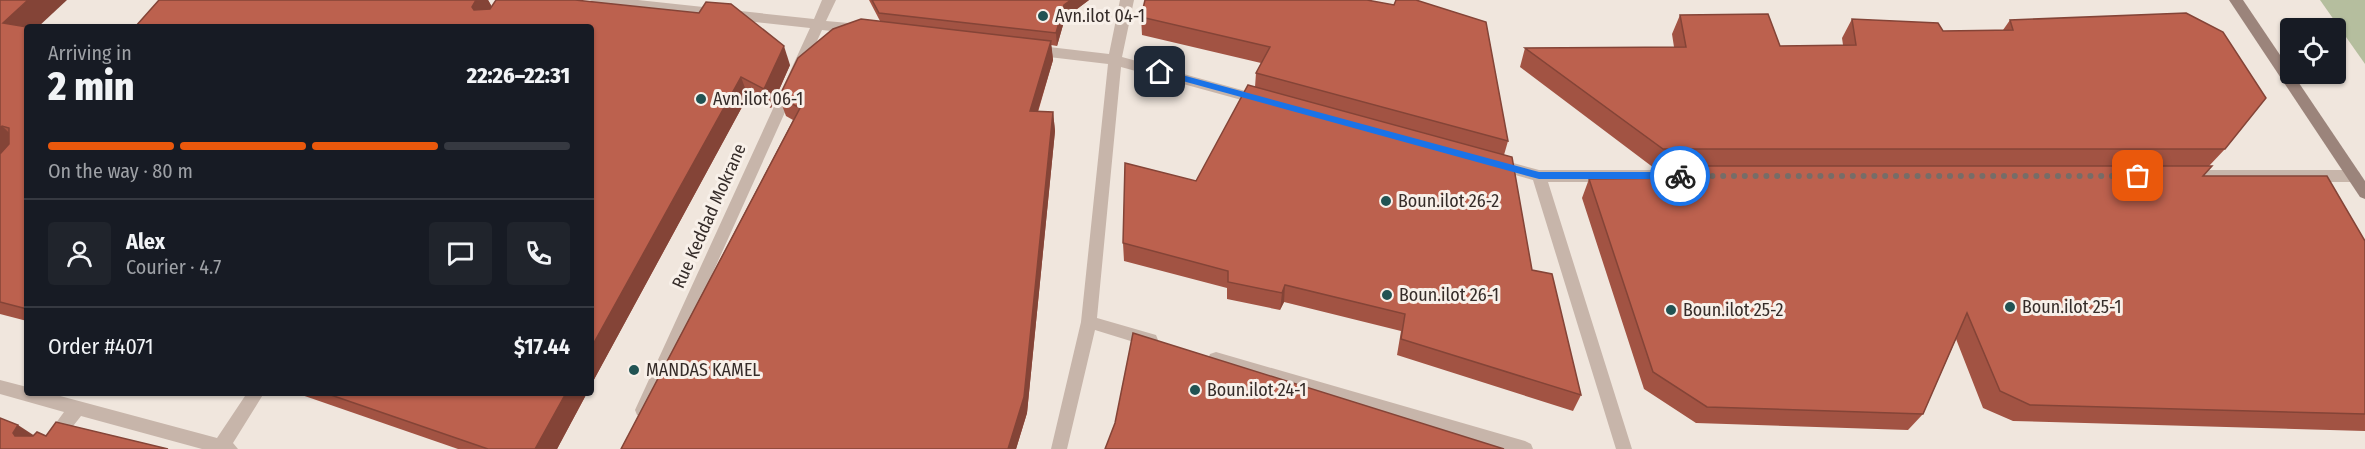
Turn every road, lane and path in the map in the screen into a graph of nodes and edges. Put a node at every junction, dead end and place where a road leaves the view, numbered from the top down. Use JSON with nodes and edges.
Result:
{"nodes":[{"id":1,"x":597,"y":0,"type":"edge"},
{"id":2,"x":829,"y":0,"type":"edge"},
{"id":3,"x":1127,"y":0,"type":"edge"},
{"id":4,"x":2236,"y":0,"type":"edge"},
{"id":5,"x":818,"y":24,"type":"junction"},
{"id":6,"x":877,"y":32,"type":"edge"},
{"id":7,"x":1020,"y":48,"type":"edge"},
{"id":8,"x":1115,"y":60,"type":"junction"},
{"id":9,"x":1276,"y":104,"type":"edge"},
{"id":10,"x":1482,"y":160,"type":"edge"},
{"id":11,"x":1539,"y":176,"type":"junction"},
{"id":12,"x":1719,"y":176,"type":"edge"},
{"id":13,"x":2174,"y":176,"type":"edge"},
{"id":14,"x":2354,"y":176,"type":"junction"},
{"id":15,"x":2365,"y":193,"type":"edge"},
{"id":16,"x":1089,"y":322,"type":"junction"},
{"id":17,"x":1169,"y":345,"type":"edge"},
{"id":18,"x":1204,"y":356,"type":"edge"},
{"id":19,"x":0,"y":387,"type":"edge"},
{"id":20,"x":24,"y":394,"type":"edge"},
{"id":21,"x":33,"y":396,"type":"edge"},
{"id":22,"x":254,"y":396,"type":"edge"},
{"id":23,"x":77,"y":408,"type":"junction"},
{"id":24,"x":635,"y":427,"type":"edge"},
{"id":25,"x":226,"y":448,"type":"edge"},
{"id":26,"x":45,"y":449,"type":"edge"},
{"id":27,"x":1059,"y":449,"type":"edge"},
{"id":28,"x":1525,"y":449,"type":"edge"},
{"id":29,"x":1624,"y":449,"type":"edge"}],
"edges":[{"from":1,"to":5,"type":"street"},
{"from":2,"to":5,"type":"street","name":"Rue Keddad Mokrane"},
{"from":3,"to":8,"type":"street"},
{"from":4,"to":14,"type":"main road"},
{"from":5,"to":6,"type":"street"},
{"from":5,"to":24,"type":"street","name":"Rue Keddad Mokrane"},
{"from":7,"to":8,"type":"street"},
{"from":8,"to":9,"type":"street"},
{"from":8,"to":16,"type":"street"},
{"from":10,"to":11,"type":"street"},
{"from":11,"to":12,"type":"street"},
{"from":11,"to":29,"type":"street"},
{"from":13,"to":14,"type":"street"},
{"from":14,"to":15,"type":"main road"},
{"from":16,"to":17,"type":"street"},
{"from":16,"to":27,"type":"street"},
{"from":18,"to":28,"type":"street"},
{"from":19,"to":20,"type":"street"},
{"from":21,"to":23,"type":"street"},
{"from":22,"to":25,"type":"street"},
{"from":23,"to":25,"type":"street"},
{"from":23,"to":26,"type":"street"}]}
